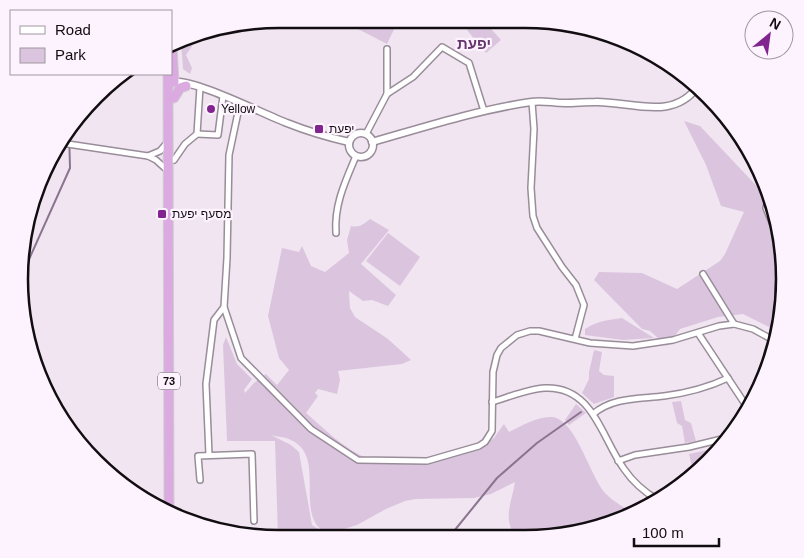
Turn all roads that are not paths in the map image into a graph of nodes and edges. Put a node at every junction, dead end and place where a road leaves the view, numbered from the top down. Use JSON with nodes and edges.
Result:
{"nodes":[{"id":1,"x":387,"y":49,"type":"dead end"},
{"id":2,"x":172,"y":51,"type":"edge"},
{"id":3,"x":172,"y":75,"type":"edge"},
{"id":4,"x":172,"y":79,"type":"edge"},
{"id":5,"x":185,"y":84,"type":"junction"},
{"id":6,"x":200,"y":87,"type":"junction"},
{"id":7,"x":694,"y":93,"type":"edge"},
{"id":8,"x":387,"y":94,"type":"junction"},
{"id":9,"x":223,"y":96,"type":"junction"},
{"id":10,"x":174,"y":98,"type":"junction"},
{"id":11,"x":532,"y":102,"type":"junction"},
{"id":12,"x":240,"y":104,"type":"junction"},
{"id":13,"x":484,"y":111,"type":"junction"},
{"id":14,"x":197,"y":134,"type":"junction"},
{"id":15,"x":366,"y":134,"type":"junction"},
{"id":16,"x":169,"y":140,"type":"junction"},
{"id":17,"x":349,"y":142,"type":"junction"},
{"id":18,"x":372,"y":142,"type":"junction"},
{"id":19,"x":67,"y":143,"type":"edge"},
{"id":20,"x":148,"y":156,"type":"junction"},
{"id":21,"x":356,"y":156,"type":"junction"},
{"id":22,"x":174,"y":160,"type":"junction"},
{"id":23,"x":169,"y":173,"type":"junction"},
{"id":24,"x":336,"y":233,"type":"dead end"},
{"id":25,"x":170,"y":249,"type":"junction"},
{"id":26,"x":703,"y":274,"type":"dead end"},
{"id":27,"x":224,"y":307,"type":"junction"},
{"id":28,"x":734,"y":324,"type":"junction"},
{"id":29,"x":698,"y":333,"type":"junction"},
{"id":30,"x":769,"y":338,"type":"edge"},
{"id":31,"x":575,"y":339,"type":"junction"},
{"id":32,"x":728,"y":378,"type":"junction"},
{"id":33,"x":492,"y":402,"type":"junction"},
{"id":34,"x":744,"y":403,"type":"edge"},
{"id":35,"x":594,"y":414,"type":"junction"},
{"id":36,"x":718,"y":440,"type":"edge"},
{"id":37,"x":209,"y":455,"type":"junction"},
{"id":38,"x":618,"y":461,"type":"junction"},
{"id":39,"x":200,"y":480,"type":"dead end"},
{"id":40,"x":653,"y":496,"type":"edge"},
{"id":41,"x":169,"y":505,"type":"edge"},
{"id":42,"x":254,"y":521,"type":"dead end"}],
"edges":[{"from":1,"to":8,"type":"street"},
{"from":2,"to":3,"type":"highway","number":"73"},
{"from":4,"to":5,"type":"street"},
{"from":4,"to":5,"type":"highway"},
{"from":4,"to":10,"type":"highway","number":"73"},
{"from":4,"to":16,"type":"highway","number":"73"},
{"from":5,"to":6,"type":"street"},
{"from":5,"to":10,"type":"highway"},
{"from":6,"to":9,"type":"street"},
{"from":6,"to":14,"type":"street"},
{"from":7,"to":11,"type":"street"},
{"from":8,"to":13,"type":"street"},
{"from":8,"to":15,"type":"street"},
{"from":9,"to":12,"type":"street"},
{"from":9,"to":14,"type":"street"},
{"from":10,"to":22,"type":"highway","number":"73"},
{"from":11,"to":13,"type":"street"},
{"from":11,"to":31,"type":"street"},
{"from":12,"to":17,"type":"street"},
{"from":12,"to":27,"type":"street"},
{"from":13,"to":18,"type":"street"},
{"from":14,"to":22,"type":"street"},
{"from":15,"to":17,"type":"street"},
{"from":15,"to":18,"type":"street"},
{"from":16,"to":20,"type":"street"},
{"from":16,"to":23,"type":"highway","number":"73"},
{"from":17,"to":21,"type":"street"},
{"from":18,"to":21,"type":"street"},
{"from":19,"to":20,"type":"street"},
{"from":20,"to":23,"type":"street"},
{"from":21,"to":24,"type":"street"},
{"from":22,"to":25,"type":"highway","number":"73"},
{"from":23,"to":25,"type":"highway","number":"73"},
{"from":25,"to":41,"type":"highway","number":"73"},
{"from":26,"to":28,"type":"street"},
{"from":27,"to":33,"type":"street"},
{"from":27,"to":37,"type":"street"},
{"from":28,"to":29,"type":"street"},
{"from":28,"to":30,"type":"street"},
{"from":29,"to":31,"type":"street"},
{"from":29,"to":32,"type":"street"},
{"from":31,"to":33,"type":"street"},
{"from":32,"to":34,"type":"street"},
{"from":32,"to":35,"type":"street"},
{"from":33,"to":35,"type":"street"},
{"from":35,"to":38,"type":"street"},
{"from":36,"to":38,"type":"street"},
{"from":37,"to":39,"type":"street"},
{"from":37,"to":42,"type":"street"},
{"from":38,"to":40,"type":"street"}]}
